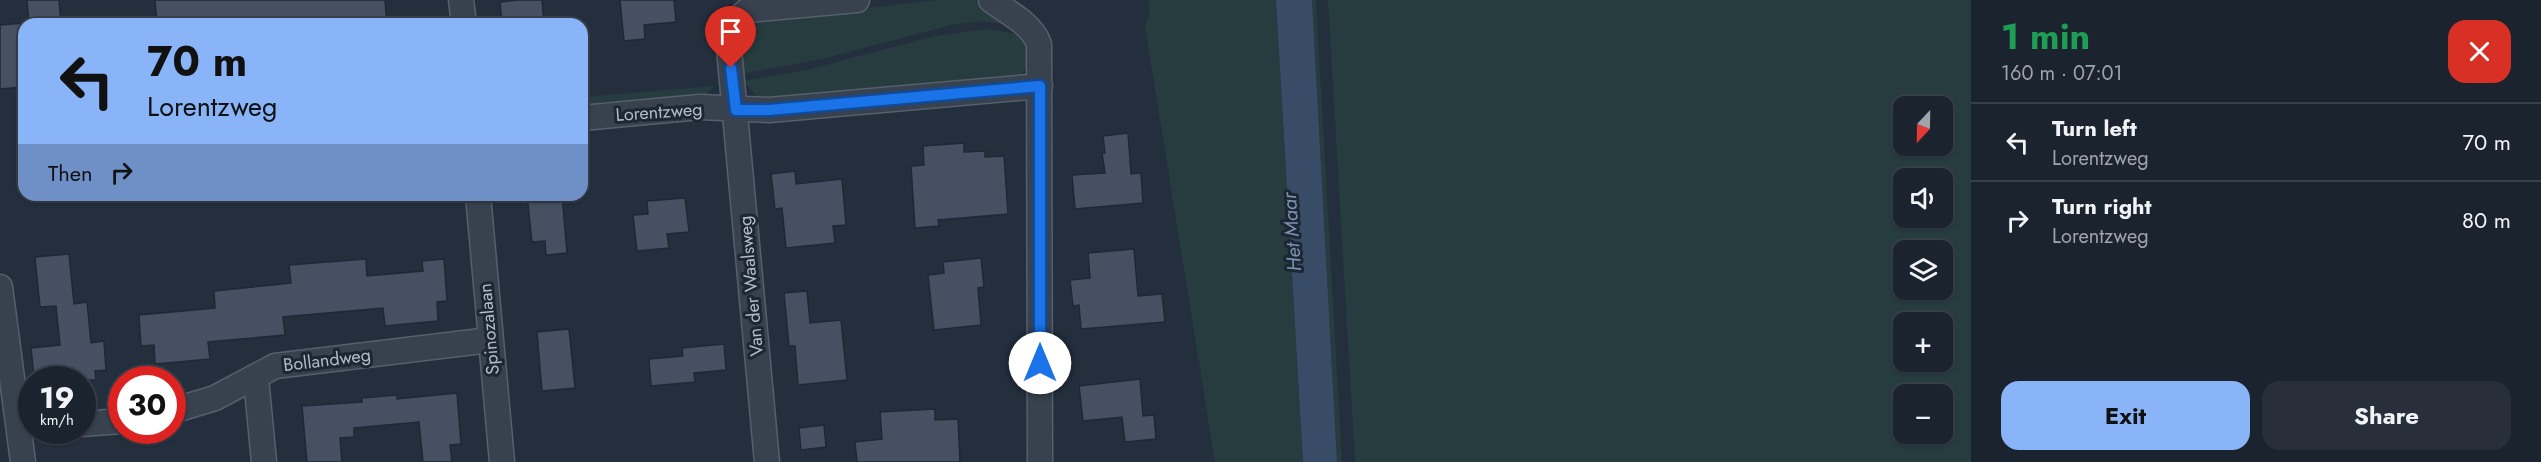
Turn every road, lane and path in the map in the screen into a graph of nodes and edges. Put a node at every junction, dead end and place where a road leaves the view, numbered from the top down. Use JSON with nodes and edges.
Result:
{"nodes":[{"id":1,"x":461,"y":0,"type":"edge"},
{"id":2,"x":857,"y":0,"type":"edge"},
{"id":3,"x":991,"y":0,"type":"edge"},
{"id":4,"x":463,"y":18,"type":"edge"},
{"id":5,"x":1040,"y":86,"type":"junction"},
{"id":6,"x":736,"y":110,"type":"junction"},
{"id":7,"x":588,"y":117,"type":"edge"},
{"id":8,"x":478,"y":201,"type":"edge"},
{"id":9,"x":0,"y":288,"type":"edge"},
{"id":10,"x":490,"y":340,"type":"junction"},
{"id":11,"x":256,"y":378,"type":"junction"},
{"id":12,"x":18,"y":386,"type":"edge"},
{"id":13,"x":186,"y":407,"type":"edge"},
{"id":14,"x":25,"y":444,"type":"edge"},
{"id":15,"x":23,"y":462,"type":"edge"},
{"id":16,"x":264,"y":462,"type":"edge"},
{"id":17,"x":502,"y":462,"type":"edge"},
{"id":18,"x":767,"y":462,"type":"edge"},
{"id":19,"x":1040,"y":462,"type":"edge"}],
"edges":[{"from":1,"to":4,"type":"street"},
{"from":2,"to":6,"type":"street"},
{"from":3,"to":5,"type":"street"},
{"from":5,"to":6,"type":"street","name":"Lorentzweg"},
{"from":5,"to":19,"type":"street"},
{"from":6,"to":7,"type":"street","name":"Lorentzweg"},
{"from":6,"to":18,"type":"street","name":"Van der Waalsweg"},
{"from":8,"to":10,"type":"street","name":"Spinozalaan"},
{"from":9,"to":12,"type":"street"},
{"from":10,"to":11,"type":"street","name":"Bollandweg"},
{"from":10,"to":17,"type":"street","name":"Spinozalaan"},
{"from":11,"to":13,"type":"street","name":"Bollandweg"},
{"from":11,"to":16,"type":"street"},
{"from":14,"to":15,"type":"street"}]}
